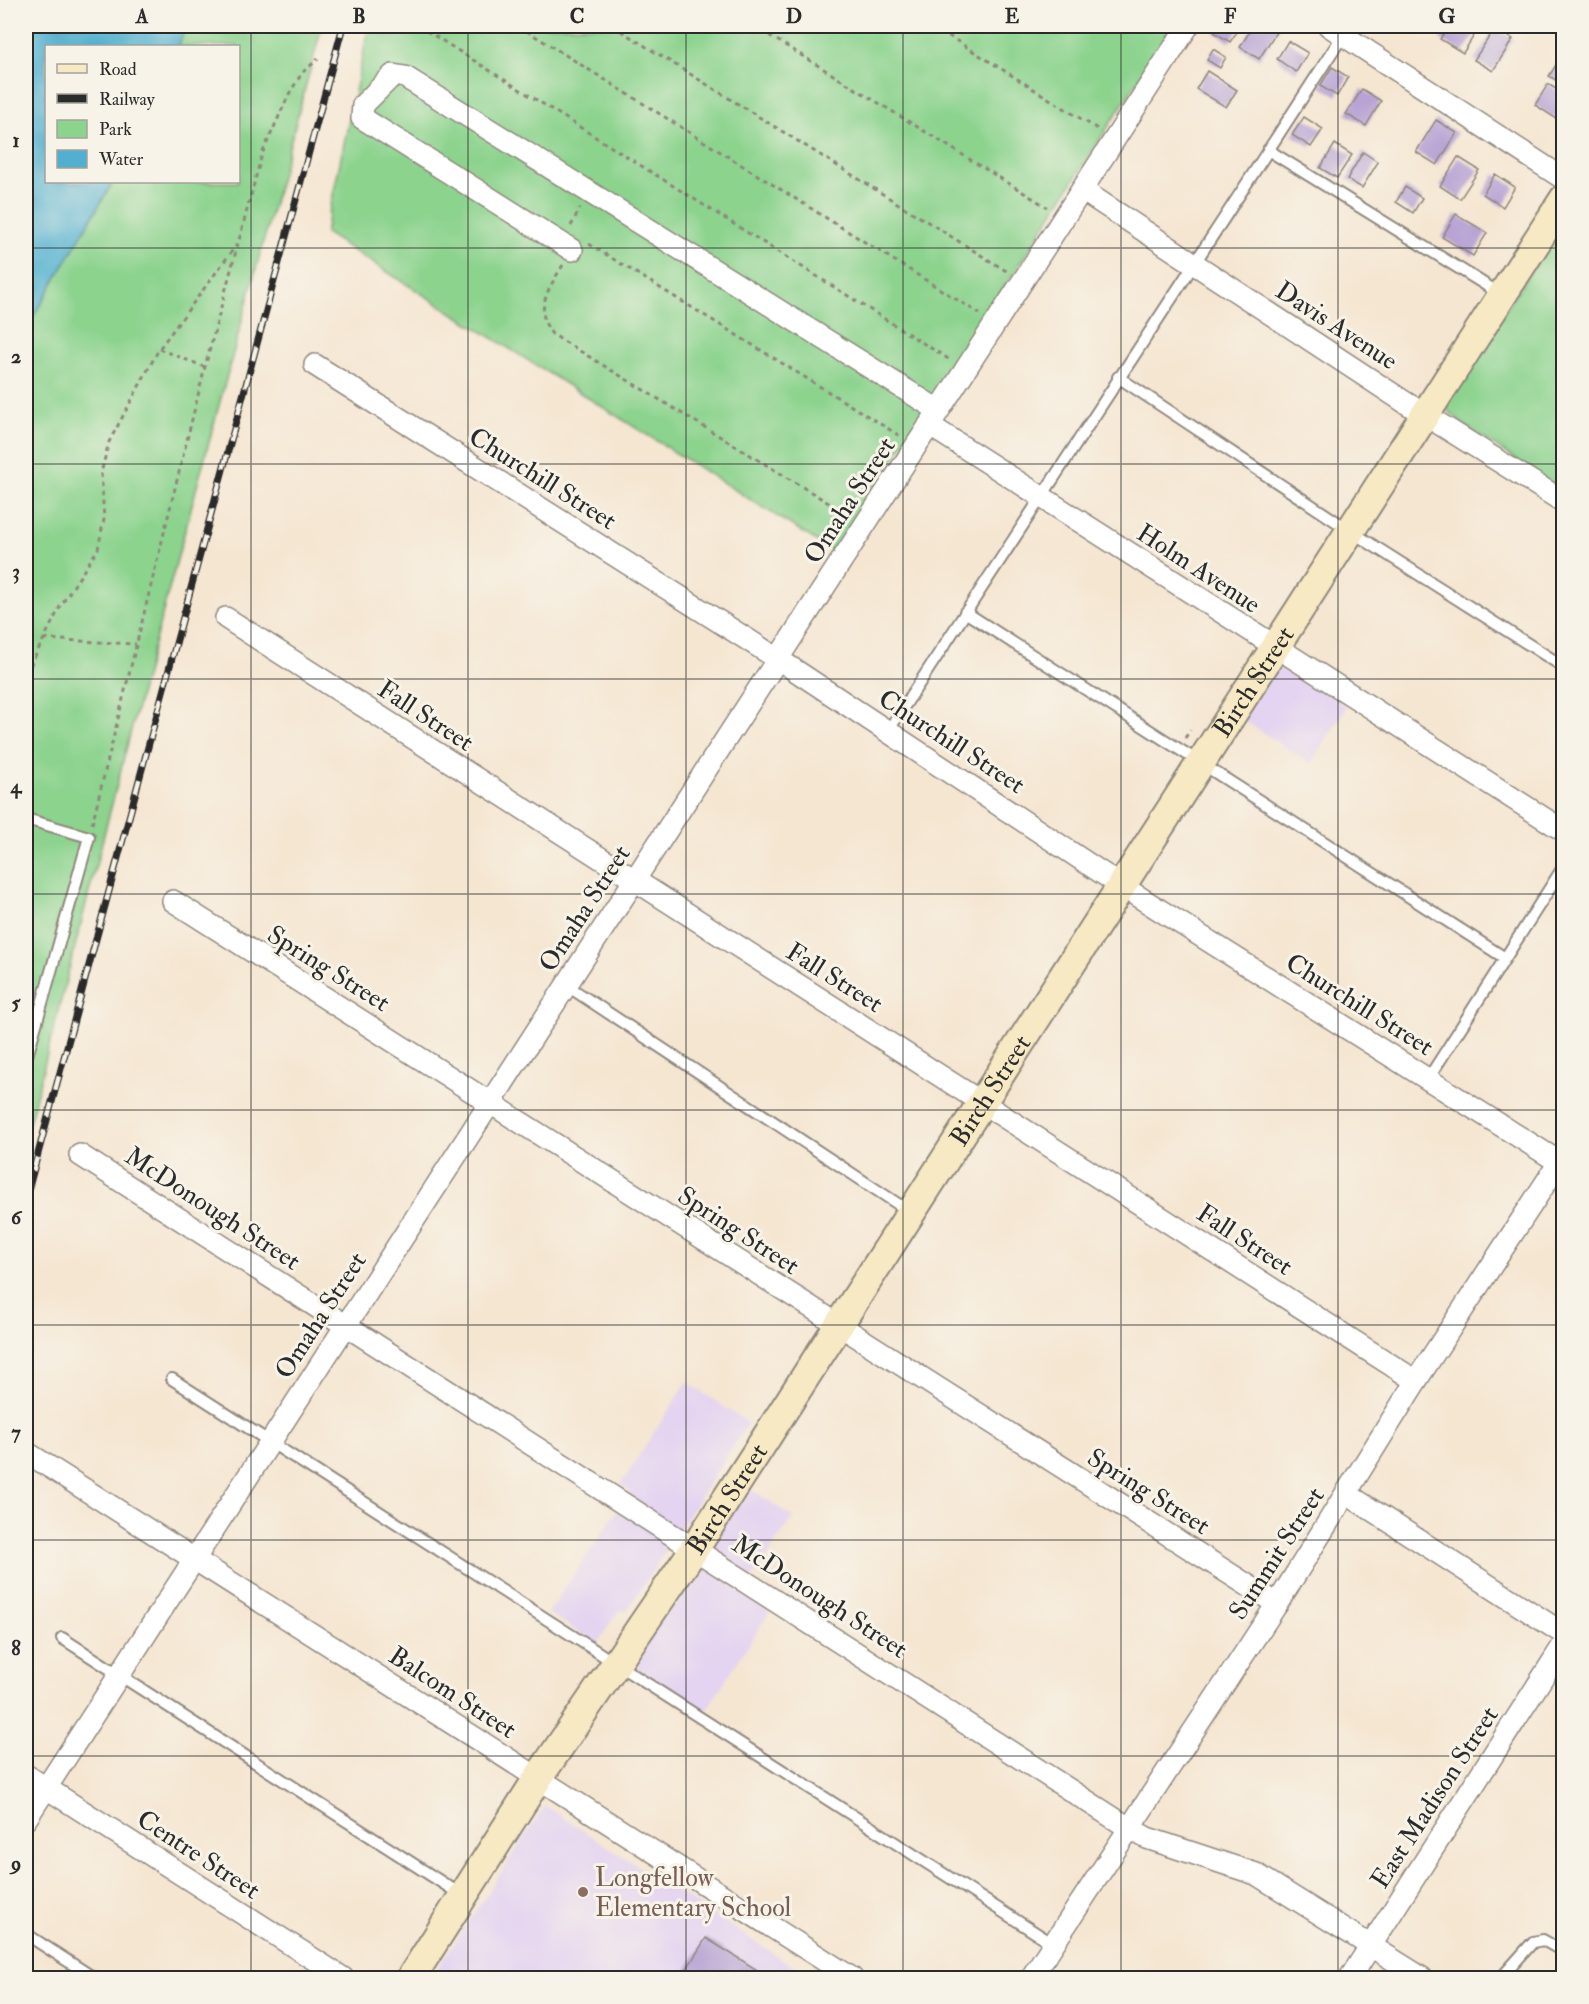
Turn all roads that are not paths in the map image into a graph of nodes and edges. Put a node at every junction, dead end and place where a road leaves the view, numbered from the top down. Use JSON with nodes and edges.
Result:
{"nodes":[{"id":1,"x":1188,"y":26,"type":"edge"},
{"id":2,"x":1340,"y":29,"type":"edge"},
{"id":3,"x":1268,"y":150,"type":"junction"},
{"id":4,"x":1563,"y":179,"type":"edge"},
{"id":5,"x":1082,"y":190,"type":"junction"},
{"id":6,"x":1563,"y":199,"type":"edge"},
{"id":7,"x":576,"y":244,"type":"road end"},
{"id":8,"x":1196,"y":264,"type":"junction"},
{"id":9,"x":1502,"y":295,"type":"junction"},
{"id":10,"x":315,"y":365,"type":"dead end"},
{"id":11,"x":1118,"y":377,"type":"junction"},
{"id":12,"x":1424,"y":414,"type":"junction"},
{"id":13,"x":933,"y":418,"type":"junction"},
{"id":14,"x":1042,"y":498,"type":"junction"},
{"id":15,"x":1563,"y":502,"type":"edge"},
{"id":16,"x":1349,"y":530,"type":"junction"},
{"id":17,"x":965,"y":612,"type":"junction"},
{"id":18,"x":226,"y":618,"type":"dead end"},
{"id":19,"x":1273,"y":647,"type":"junction"},
{"id":20,"x":778,"y":659,"type":"junction"},
{"id":21,"x":1563,"y":667,"type":"edge"},
{"id":22,"x":888,"y":731,"type":"junction"},
{"id":23,"x":1199,"y":763,"type":"junction"},
{"id":24,"x":26,"y":819,"type":"edge"},
{"id":25,"x":1563,"y":831,"type":"edge"},
{"id":26,"x":1563,"y":866,"type":"edge"},
{"id":27,"x":633,"y":881,"type":"junction"},
{"id":28,"x":1120,"y":885,"type":"junction"},
{"id":29,"x":173,"y":901,"type":"dead end"},
{"id":30,"x":1505,"y":958,"type":"junction"},
{"id":31,"x":566,"y":985,"type":"junction"},
{"id":32,"x":26,"y":1060,"type":"edge"},
{"id":33,"x":1428,"y":1079,"type":"junction"},
{"id":34,"x":982,"y":1102,"type":"junction"},
{"id":35,"x":490,"y":1103,"type":"junction"},
{"id":36,"x":80,"y":1155,"type":"dead end"},
{"id":37,"x":1561,"y":1158,"type":"edge"},
{"id":38,"x":910,"y":1212,"type":"junction"},
{"id":39,"x":838,"y":1324,"type":"junction"},
{"id":40,"x":345,"y":1326,"type":"junction"},
{"id":41,"x":171,"y":1379,"type":"dead end"},
{"id":42,"x":1416,"y":1382,"type":"junction"},
{"id":43,"x":269,"y":1441,"type":"junction"},
{"id":44,"x":26,"y":1452,"type":"edge"},
{"id":45,"x":1347,"y":1494,"type":"junction"},
{"id":46,"x":695,"y":1548,"type":"junction"},
{"id":47,"x":193,"y":1558,"type":"junction"},
{"id":48,"x":1277,"y":1604,"type":"junction"},
{"id":49,"x":1563,"y":1634,"type":"edge"},
{"id":50,"x":62,"y":1638,"type":"dead end"},
{"id":51,"x":1563,"y":1644,"type":"edge"},
{"id":52,"x":616,"y":1663,"type":"junction"},
{"id":53,"x":118,"y":1674,"type":"junction"},
{"id":54,"x":26,"y":1775,"type":"edge"},
{"id":55,"x":538,"y":1778,"type":"junction"},
{"id":56,"x":45,"y":1788,"type":"junction"},
{"id":57,"x":26,"y":1819,"type":"edge"},
{"id":58,"x":1129,"y":1828,"type":"junction"},
{"id":59,"x":464,"y":1896,"type":"junction"},
{"id":60,"x":26,"y":1934,"type":"edge"},
{"id":61,"x":1053,"y":1944,"type":"junction"},
{"id":62,"x":1371,"y":1946,"type":"junction"},
{"id":63,"x":1563,"y":1952,"type":"edge"},
{"id":64,"x":1507,"y":1977,"type":"edge"},
{"id":65,"x":94,"y":1978,"type":"edge"},
{"id":66,"x":343,"y":1978,"type":"edge"},
{"id":67,"x":411,"y":1978,"type":"edge"},
{"id":68,"x":852,"y":1978,"type":"edge"},
{"id":69,"x":1031,"y":1978,"type":"edge"},
{"id":70,"x":1350,"y":1978,"type":"edge"},
{"id":71,"x":1422,"y":1978,"type":"edge"}],
"edges":[{"from":1,"to":5,"type":"street","name":"Omaha Street"},
{"from":2,"to":3,"type":"lane"},
{"from":2,"to":4,"type":"street"},
{"from":3,"to":8,"type":"lane"},
{"from":3,"to":9,"type":"lane"},
{"from":5,"to":8,"type":"street","name":"Davis Avenue"},
{"from":5,"to":13,"type":"street","name":"Omaha Street"},
{"from":6,"to":9,"type":"main road","name":"Birch Street"},
{"from":7,"to":13,"type":"street","name":"Holm Avenue"},
{"from":8,"to":11,"type":"lane"},
{"from":8,"to":12,"type":"street","name":"Davis Avenue"},
{"from":9,"to":12,"type":"main road","name":"Birch Street"},
{"from":10,"to":20,"type":"street","name":"Churchill Street"},
{"from":11,"to":14,"type":"lane"},
{"from":11,"to":16,"type":"lane"},
{"from":12,"to":15,"type":"street","name":"Davis Avenue"},
{"from":12,"to":16,"type":"main road","name":"Birch Street"},
{"from":13,"to":14,"type":"street","name":"Holm Avenue"},
{"from":13,"to":20,"type":"street","name":"Omaha Street"},
{"from":14,"to":17,"type":"lane"},
{"from":14,"to":19,"type":"street","name":"Holm Avenue"},
{"from":16,"to":19,"type":"main road","name":"Birch Street"},
{"from":16,"to":21,"type":"lane"},
{"from":17,"to":22,"type":"lane"},
{"from":17,"to":23,"type":"lane"},
{"from":18,"to":27,"type":"street","name":"Fall Street"},
{"from":19,"to":23,"type":"main road","name":"Birch Street"},
{"from":19,"to":25,"type":"street","name":"Holm Avenue"},
{"from":20,"to":22,"type":"street","name":"Churchill Street"},
{"from":20,"to":27,"type":"street","name":"Omaha Street"},
{"from":22,"to":28,"type":"street","name":"Churchill Street"},
{"from":23,"to":28,"type":"main road","name":"Birch Street"},
{"from":23,"to":30,"type":"lane"},
{"from":24,"to":32,"type":"lane"},
{"from":26,"to":30,"type":"lane"},
{"from":27,"to":31,"type":"street","name":"Omaha Street"},
{"from":27,"to":34,"type":"street","name":"Fall Street"},
{"from":28,"to":33,"type":"street","name":"Churchill Street"},
{"from":28,"to":34,"type":"main road","name":"Birch Street"},
{"from":29,"to":35,"type":"street","name":"Spring Street"},
{"from":30,"to":33,"type":"lane"},
{"from":31,"to":35,"type":"street","name":"Omaha Street"},
{"from":31,"to":38,"type":"lane"},
{"from":33,"to":37,"type":"street","name":"Churchill Street"},
{"from":34,"to":38,"type":"main road","name":"Birch Street"},
{"from":34,"to":42,"type":"street","name":"Fall Street"},
{"from":35,"to":39,"type":"street","name":"Spring Street"},
{"from":35,"to":40,"type":"street","name":"Omaha Street"},
{"from":36,"to":40,"type":"street","name":"McDonough Street"},
{"from":37,"to":42,"type":"street","name":"Summit Street"},
{"from":38,"to":39,"type":"main road","name":"Birch Street"},
{"from":39,"to":46,"type":"main road","name":"Birch Street"},
{"from":39,"to":48,"type":"street","name":"Spring Street"},
{"from":40,"to":43,"type":"street","name":"Omaha Street"},
{"from":40,"to":46,"type":"street","name":"McDonough Street"},
{"from":41,"to":43,"type":"lane"},
{"from":42,"to":45,"type":"street","name":"Summit Street"},
{"from":43,"to":47,"type":"street","name":"Omaha Street"},
{"from":43,"to":52,"type":"lane"},
{"from":44,"to":47,"type":"street","name":"Balcom Street"},
{"from":45,"to":48,"type":"street","name":"Summit Street"},
{"from":45,"to":49,"type":"street"},
{"from":46,"to":52,"type":"main road","name":"Birch Street"},
{"from":46,"to":58,"type":"street","name":"McDonough Street"},
{"from":47,"to":53,"type":"street","name":"Omaha Street"},
{"from":47,"to":55,"type":"street","name":"Balcom Street"},
{"from":48,"to":58,"type":"street","name":"Summit Street"},
{"from":50,"to":53,"type":"lane"},
{"from":51,"to":62,"type":"street","name":"East Madison Street"},
{"from":52,"to":55,"type":"main road","name":"Birch Street"},
{"from":52,"to":61,"type":"lane"},
{"from":53,"to":56,"type":"street","name":"Omaha Street"},
{"from":53,"to":59,"type":"lane"},
{"from":54,"to":56,"type":"street","name":"Centre Street"},
{"from":55,"to":59,"type":"main road","name":"Birch Street"},
{"from":55,"to":68,"type":"street","name":"Balcom Street"},
{"from":56,"to":57,"type":"street","name":"Omaha Street"},
{"from":56,"to":66,"type":"street","name":"Centre Street"},
{"from":58,"to":61,"type":"street","name":"Summit Street"},
{"from":58,"to":62,"type":"street","name":"McDonough Street"},
{"from":59,"to":67,"type":"main road","name":"Birch Street"},
{"from":60,"to":65,"type":"lane"},
{"from":61,"to":69,"type":"street","name":"Summit Street"},
{"from":62,"to":70,"type":"street","name":"East Madison Street"},
{"from":62,"to":71,"type":"street","name":"McDonough Street"},
{"from":63,"to":64,"type":"lane"}]}
